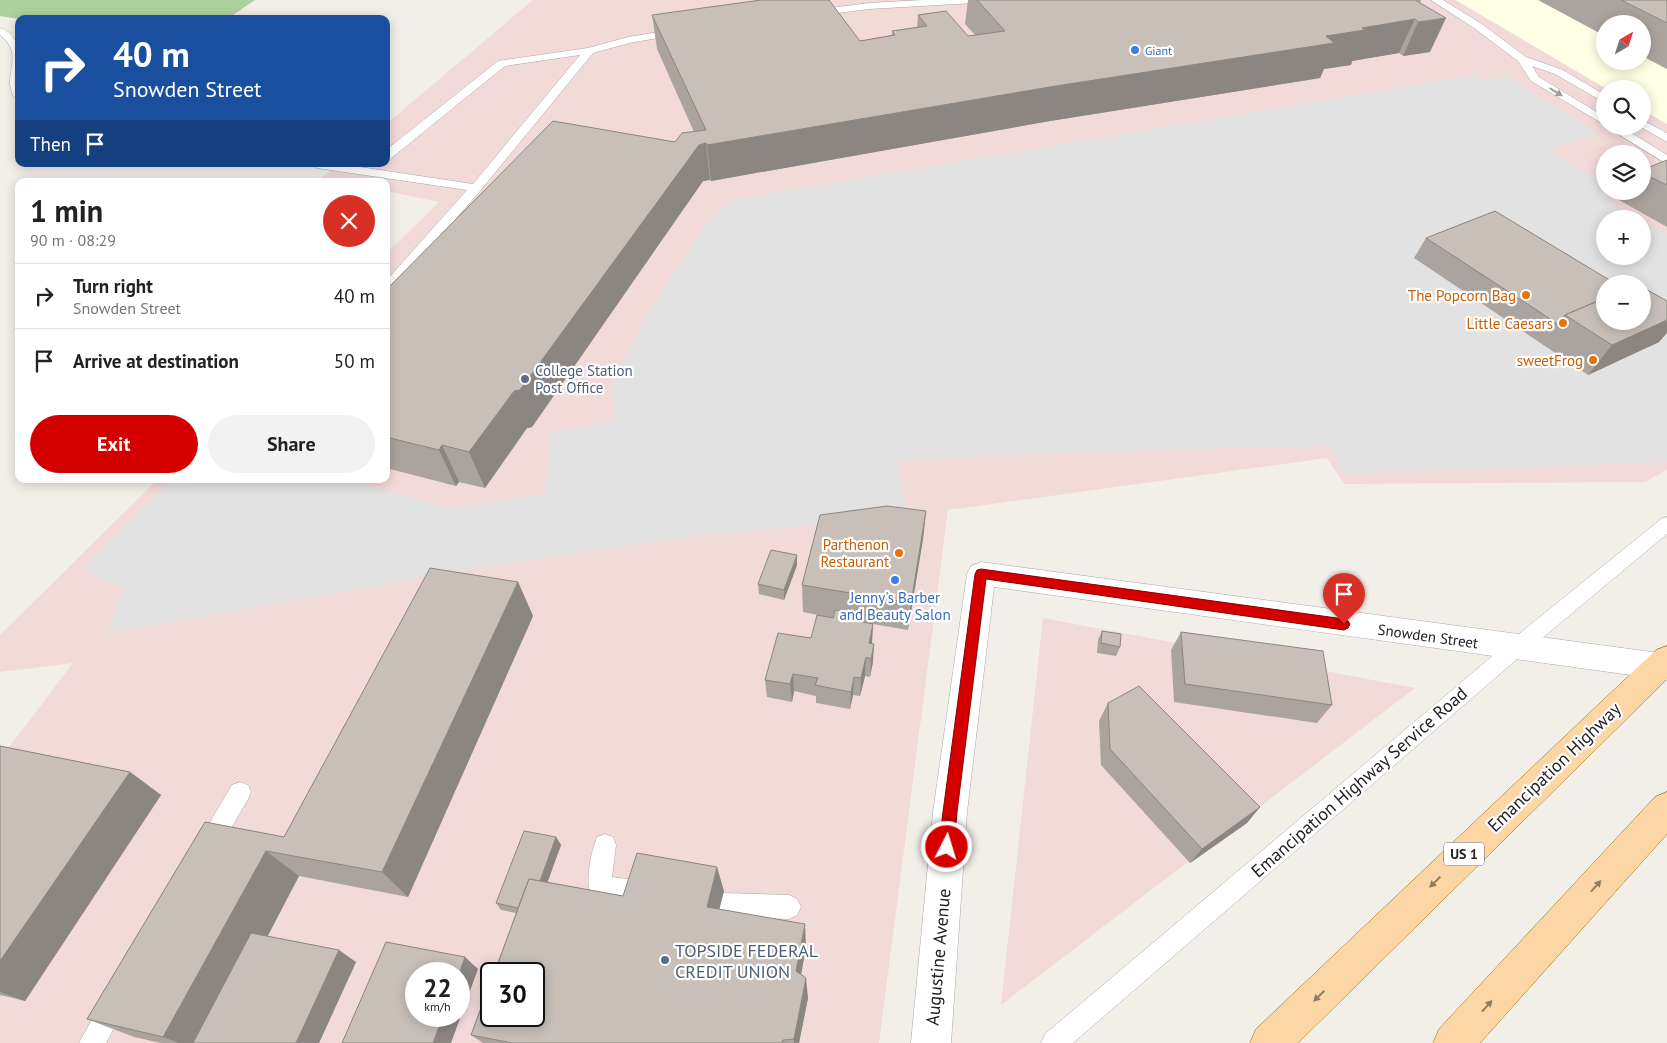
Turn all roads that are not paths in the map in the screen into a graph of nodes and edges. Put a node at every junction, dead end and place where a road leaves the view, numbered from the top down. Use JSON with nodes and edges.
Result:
{"nodes":[{"id":1,"x":974,"y":0,"type":"edge"},
{"id":2,"x":1436,"y":0,"type":"edge"},
{"id":3,"x":802,"y":14,"type":"edge"},
{"id":4,"x":0,"y":31,"type":"edge"},
{"id":5,"x":686,"y":31,"type":"edge"},
{"id":6,"x":15,"y":46,"type":"edge"},
{"id":7,"x":589,"y":51,"type":"junction"},
{"id":8,"x":1522,"y":59,"type":"junction"},
{"id":9,"x":1596,"y":95,"type":"edge"},
{"id":10,"x":1596,"y":116,"type":"edge"},
{"id":11,"x":1651,"y":128,"type":"edge"},
{"id":12,"x":1627,"y":135,"type":"edge"},
{"id":13,"x":1667,"y":138,"type":"edge"},
{"id":14,"x":390,"y":153,"type":"edge"},
{"id":15,"x":1667,"y":160,"type":"edge"},
{"id":16,"x":372,"y":167,"type":"edge"},
{"id":17,"x":476,"y":188,"type":"junction"},
{"id":18,"x":390,"y":285,"type":"edge"},
{"id":19,"x":1667,"y":524,"type":"edge"},
{"id":20,"x":981,"y":574,"type":"joint"},
{"id":21,"x":1516,"y":648,"type":"junction"},
{"id":22,"x":1664,"y":664,"type":"edge"},
{"id":23,"x":240,"y":792,"type":"dead end"},
{"id":24,"x":1667,"y":809,"type":"edge"},
{"id":25,"x":605,"y":845,"type":"dead end"},
{"id":26,"x":196,"y":868,"type":"edge"},
{"id":27,"x":789,"y":906,"type":"dead end"},
{"id":28,"x":126,"y":984,"type":"edge"},
{"id":29,"x":92,"y":1043,"type":"edge"},
{"id":30,"x":931,"y":1043,"type":"edge"},
{"id":31,"x":1054,"y":1043,"type":"edge"},
{"id":32,"x":1270,"y":1043,"type":"edge"},
{"id":33,"x":1453,"y":1043,"type":"edge"}],
"edges":[{"from":1,"to":3,"type":"lane"},
{"from":2,"to":8,"type":"lane"},
{"from":4,"to":6,"type":"lane"},
{"from":5,"to":7,"type":"lane"},
{"from":7,"to":14,"type":"lane"},
{"from":7,"to":17,"type":"lane"},
{"from":8,"to":9,"type":"lane"},
{"from":8,"to":10,"type":"lane","one_way":true},
{"from":11,"to":13,"type":"lane"},
{"from":12,"to":15,"type":"lane"},
{"from":16,"to":17,"type":"lane"},
{"from":17,"to":18,"type":"lane"},
{"from":19,"to":21,"type":"lane","name":"Emancipation Highway Service Road"},
{"from":20,"to":21,"type":"street","name":"Snowden Street"},
{"from":20,"to":30,"type":"street","name":"Augustine Avenue"},
{"from":21,"to":22,"type":"street","name":"Snowden Street"},
{"from":21,"to":31,"type":"lane","name":"Emancipation Highway Service Road"},
{"from":22,"to":32,"type":"main road","name":"Emancipation Highway","number":"US 1","one_way":true},
{"from":23,"to":26,"type":"lane"},
{"from":33,"to":24,"type":"main road","one_way":true},
{"from":25,"to":27,"type":"lane"},
{"from":28,"to":29,"type":"lane"}]}
